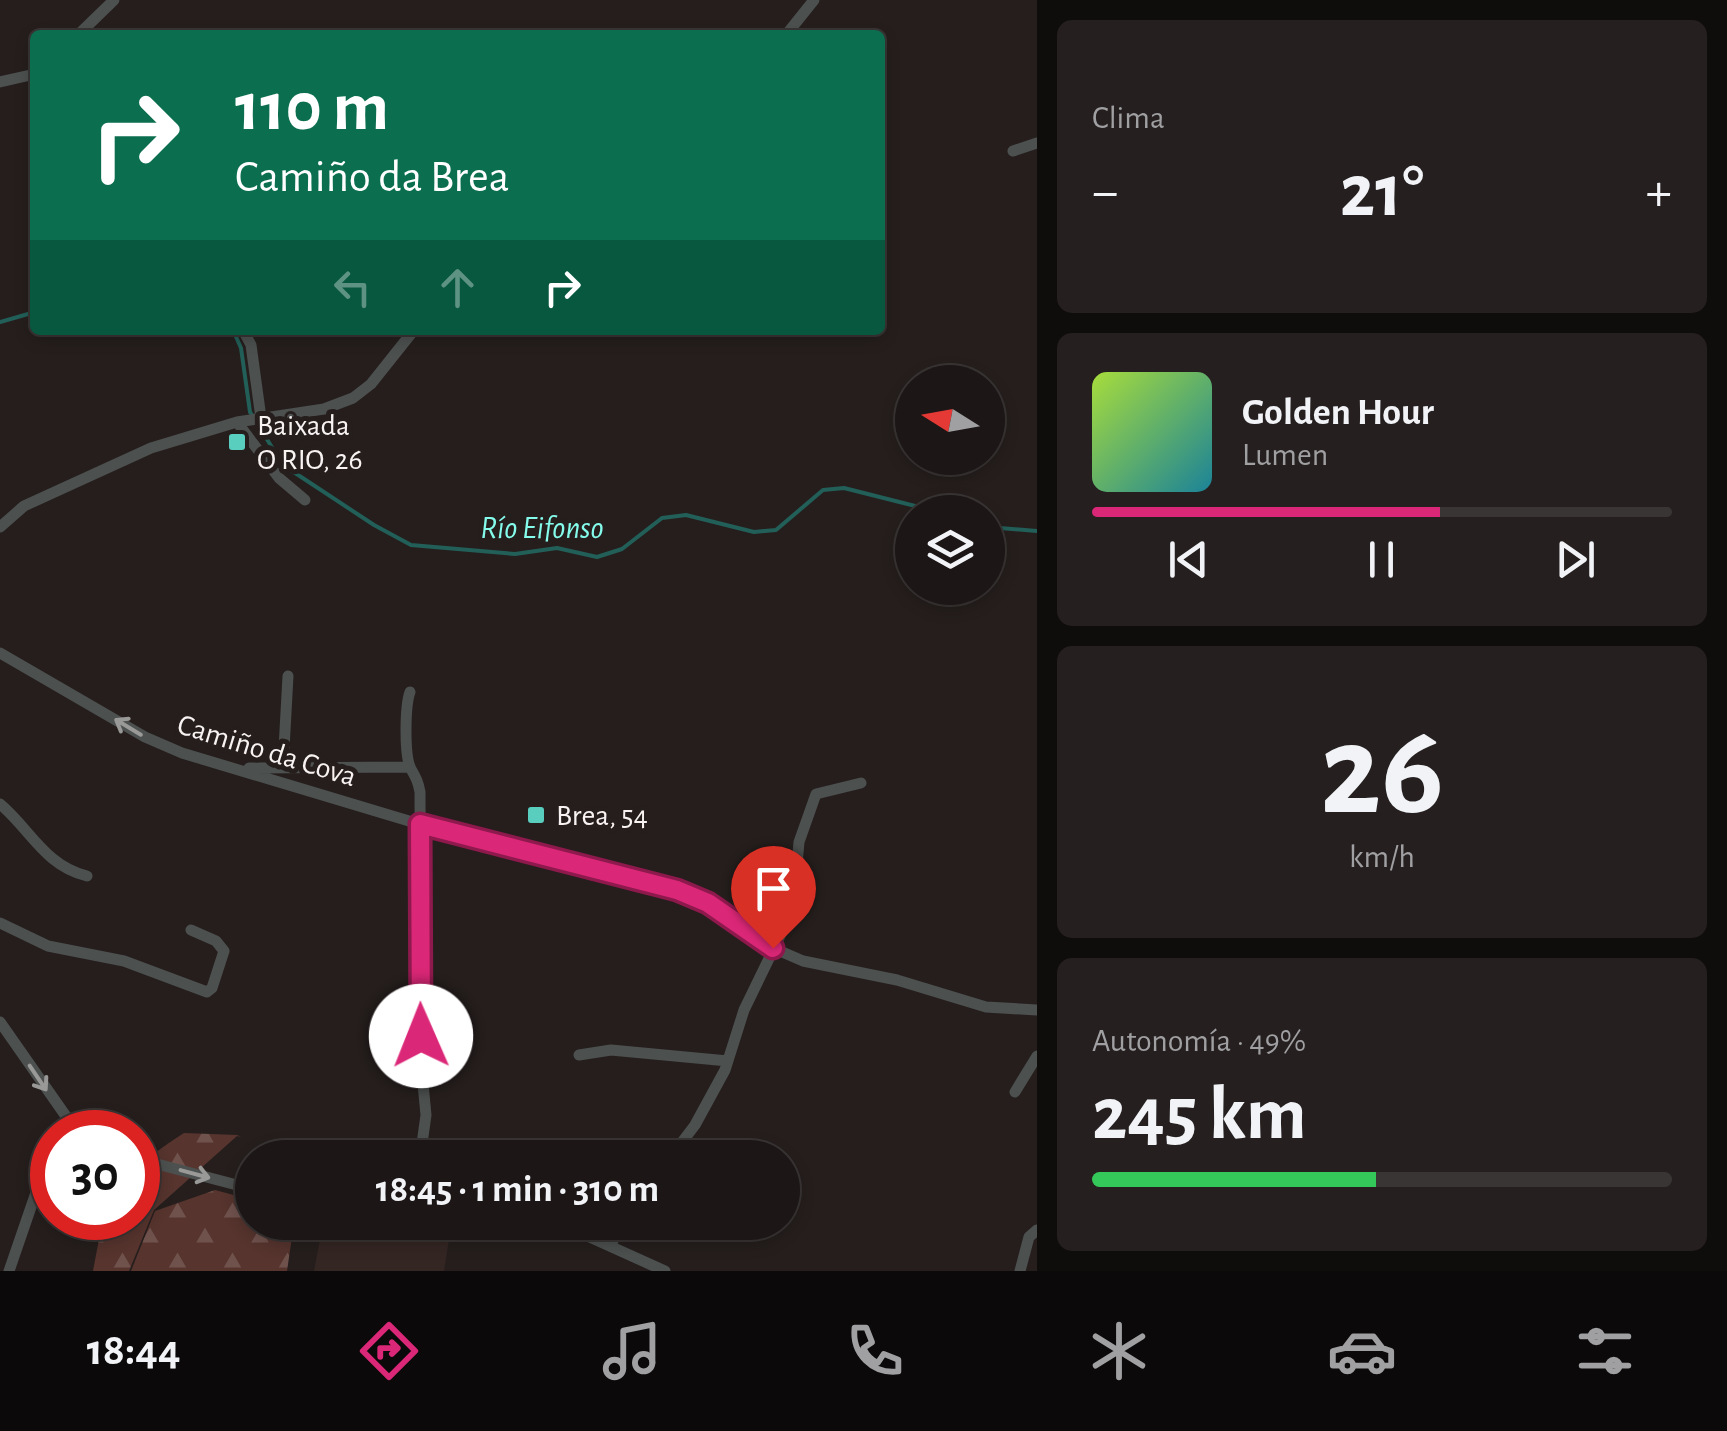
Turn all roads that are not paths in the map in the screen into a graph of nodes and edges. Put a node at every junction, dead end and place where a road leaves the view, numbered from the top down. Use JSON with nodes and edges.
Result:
{"nodes":[{"id":1,"x":114,"y":0,"type":"edge"},
{"id":2,"x":814,"y":0,"type":"edge"},
{"id":3,"x":83,"y":30,"type":"edge"},
{"id":4,"x":790,"y":30,"type":"edge"},
{"id":5,"x":30,"y":75,"type":"edge"},
{"id":6,"x":0,"y":82,"type":"edge"},
{"id":7,"x":1037,"y":144,"type":"edge"},
{"id":8,"x":1013,"y":151,"type":"dead end"},
{"id":9,"x":246,"y":335,"type":"edge"},
{"id":10,"x":410,"y":335,"type":"edge"},
{"id":11,"x":259,"y":419,"type":"junction"},
{"id":12,"x":237,"y":422,"type":"junction"},
{"id":13,"x":305,"y":500,"type":"dead end"},
{"id":14,"x":0,"y":527,"type":"edge"},
{"id":15,"x":0,"y":654,"type":"edge"},
{"id":16,"x":288,"y":676,"type":"dead end"},
{"id":17,"x":410,"y":692,"type":"dead end"},
{"id":18,"x":283,"y":767,"type":"junction"},
{"id":19,"x":410,"y":767,"type":"junction"},
{"id":20,"x":239,"y":769,"type":"junction"},
{"id":21,"x":861,"y":783,"type":"dead end"},
{"id":22,"x":0,"y":804,"type":"edge"},
{"id":23,"x":420,"y":824,"type":"junction"},
{"id":24,"x":87,"y":876,"type":"dead end"},
{"id":25,"x":0,"y":923,"type":"edge"},
{"id":26,"x":191,"y":930,"type":"dead end"},
{"id":27,"x":773,"y":948,"type":"junction"},
{"id":28,"x":1037,"y":1010,"type":"edge"},
{"id":29,"x":0,"y":1022,"type":"edge"},
{"id":30,"x":579,"y":1054,"type":"dead end"},
{"id":31,"x":1037,"y":1056,"type":"edge"},
{"id":32,"x":728,"y":1060,"type":"junction"},
{"id":33,"x":1015,"y":1092,"type":"dead end"},
{"id":34,"x":60,"y":1110,"type":"edge"},
{"id":35,"x":423,"y":1140,"type":"edge"},
{"id":36,"x":684,"y":1140,"type":"edge"},
{"id":37,"x":160,"y":1165,"type":"edge"},
{"id":38,"x":235,"y":1185,"type":"edge"},
{"id":39,"x":30,"y":1211,"type":"edge"},
{"id":40,"x":1037,"y":1230,"type":"edge"},
{"id":41,"x":600,"y":1240,"type":"edge"},
{"id":42,"x":613,"y":1240,"type":"edge"},
{"id":43,"x":611,"y":1244,"type":"junction"},
{"id":44,"x":10,"y":1271,"type":"edge"},
{"id":45,"x":664,"y":1271,"type":"edge"},
{"id":46,"x":1020,"y":1271,"type":"edge"}],
"edges":[{"from":1,"to":3,"type":"street"},
{"from":2,"to":4,"type":"street"},
{"from":5,"to":6,"type":"street"},
{"from":7,"to":8,"type":"street"},
{"from":9,"to":11,"type":"street"},
{"from":10,"to":11,"type":"street"},
{"from":11,"to":12,"type":"street"},
{"from":12,"to":13,"type":"street"},
{"from":12,"to":14,"type":"street"},
{"from":20,"to":15,"type":"street","name":"Camiño da Cova","one_way":true},
{"from":16,"to":18,"type":"street"},
{"from":17,"to":19,"type":"street"},
{"from":18,"to":19,"type":"street"},
{"from":18,"to":20,"type":"street"},
{"from":19,"to":23,"type":"street"},
{"from":20,"to":23,"type":"street","name":"Camiño da Cova"},
{"from":21,"to":27,"type":"street"},
{"from":22,"to":24,"type":"street"},
{"from":23,"to":27,"type":"street","name":"Camiño da Cova"},
{"from":23,"to":35,"type":"street"},
{"from":25,"to":26,"type":"street"},
{"from":27,"to":28,"type":"street","name":"Camiño da Cova"},
{"from":27,"to":32,"type":"street"},
{"from":29,"to":34,"type":"street","one_way":true},
{"from":30,"to":32,"type":"street"},
{"from":31,"to":33,"type":"street"},
{"from":32,"to":36,"type":"street"},
{"from":37,"to":38,"type":"street","one_way":true},
{"from":39,"to":44,"type":"street"},
{"from":40,"to":46,"type":"street"},
{"from":41,"to":43,"type":"street"},
{"from":42,"to":43,"type":"street"},
{"from":43,"to":45,"type":"street"}]}
